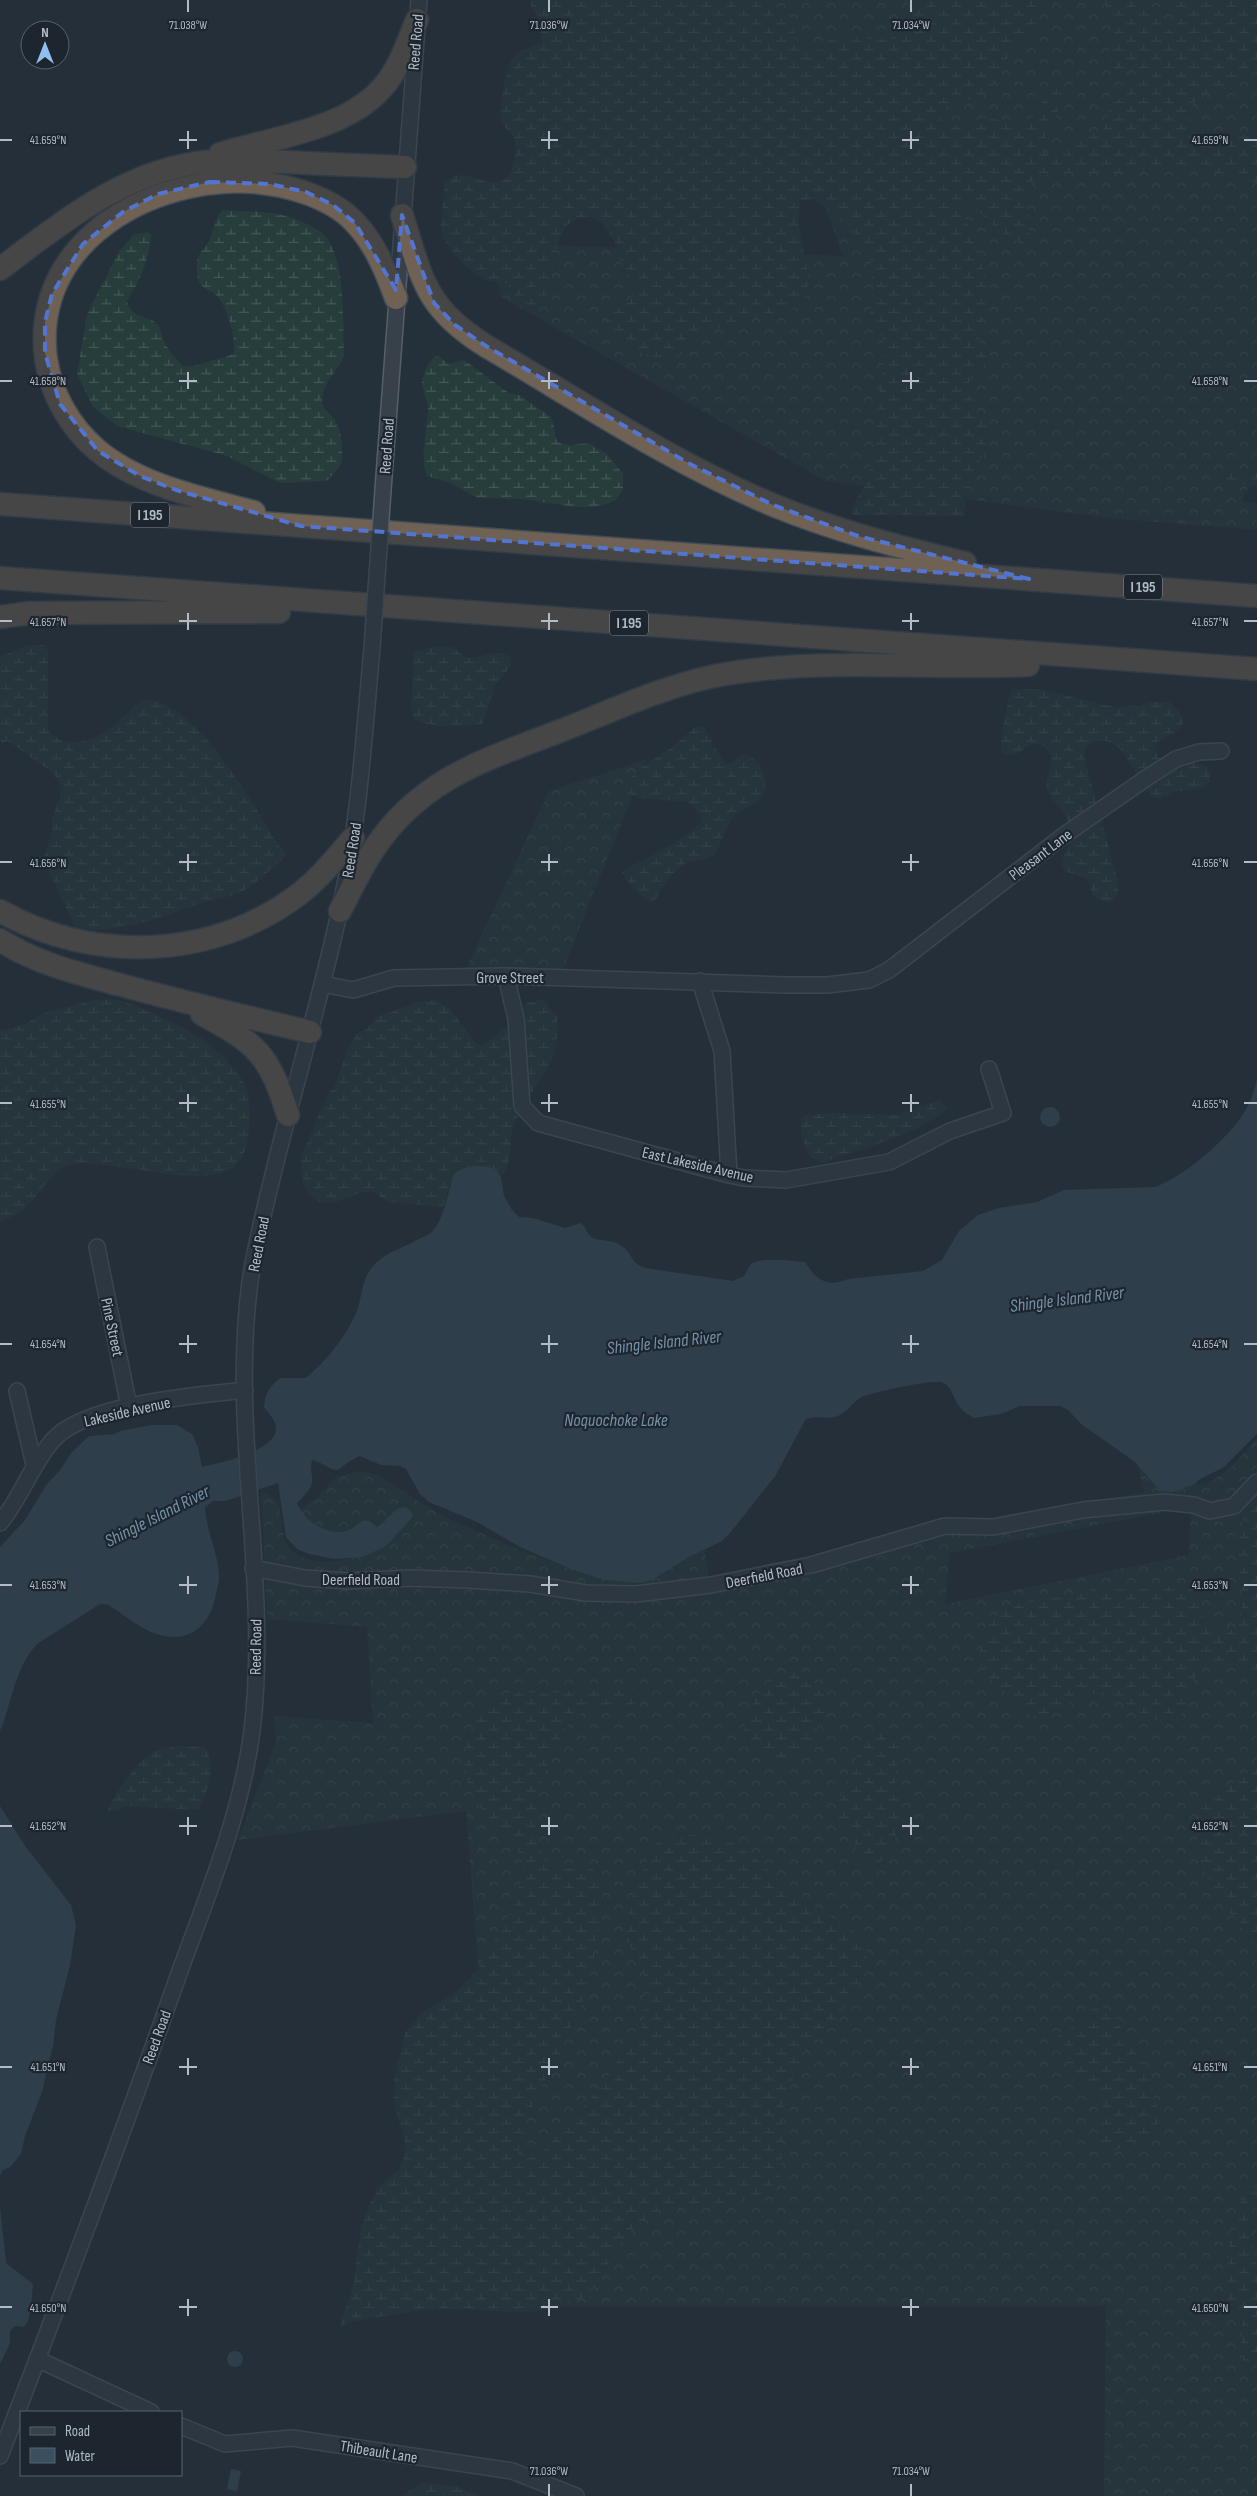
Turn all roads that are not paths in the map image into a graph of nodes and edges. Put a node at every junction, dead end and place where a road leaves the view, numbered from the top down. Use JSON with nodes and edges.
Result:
{"nodes":[{"id":1,"x":418,"y":10,"type":"edge"},
{"id":2,"x":185,"y":165,"type":"junction"},
{"id":3,"x":406,"y":167,"type":"junction"},
{"id":4,"x":402,"y":215,"type":"junction"},
{"id":5,"x":0,"y":269,"type":"edge"},
{"id":6,"x":396,"y":298,"type":"junction"},
{"id":7,"x":0,"y":504,"type":"edge"},
{"id":8,"x":301,"y":526,"type":"junction"},
{"id":9,"x":0,"y":578,"type":"edge"},
{"id":10,"x":1029,"y":579,"type":"junction"},
{"id":11,"x":1257,"y":596,"type":"edge"},
{"id":12,"x":394,"y":607,"type":"junction"},
{"id":13,"x":0,"y":617,"type":"edge"},
{"id":14,"x":1130,"y":660,"type":"junction"},
{"id":15,"x":1257,"y":669,"type":"edge"},
{"id":16,"x":1221,"y":751,"type":"dead end"},
{"id":17,"x":353,"y":838,"type":"junction"},
{"id":18,"x":340,"y":910,"type":"junction"},
{"id":19,"x":0,"y":911,"type":"edge"},
{"id":20,"x":0,"y":940,"type":"edge"},
{"id":21,"x":506,"y":976,"type":"junction"},
{"id":22,"x":869,"y":980,"type":"joint"},
{"id":23,"x":700,"y":981,"type":"junction"},
{"id":24,"x":323,"y":984,"type":"junction"},
{"id":25,"x":177,"y":1000,"type":"junction"},
{"id":26,"x":310,"y":1032,"type":"junction"},
{"id":27,"x":989,"y":1068,"type":"dead end"},
{"id":28,"x":288,"y":1115,"type":"junction"},
{"id":29,"x":729,"y":1175,"type":"junction"},
{"id":30,"x":97,"y":1247,"type":"dead end"},
{"id":31,"x":17,"y":1390,"type":"dead end"},
{"id":32,"x":246,"y":1390,"type":"junction"},
{"id":33,"x":130,"y":1407,"type":"junction"},
{"id":34,"x":34,"y":1465,"type":"junction"},
{"id":35,"x":1257,"y":1482,"type":"edge"},
{"id":36,"x":0,"y":1523,"type":"edge"},
{"id":37,"x":253,"y":1568,"type":"junction"},
{"id":38,"x":37,"y":2359,"type":"junction"},
{"id":39,"x":149,"y":2411,"type":"edge"},
{"id":40,"x":182,"y":2426,"type":"edge"},
{"id":41,"x":0,"y":2456,"type":"edge"},
{"id":42,"x":576,"y":2496,"type":"edge"}],
"edges":[{"from":1,"to":2,"type":"highway"},
{"from":1,"to":3,"type":"street","name":"Reed Road"},
{"from":2,"to":3,"type":"highway"},
{"from":2,"to":5,"type":"highway"},
{"from":3,"to":4,"type":"street","name":"Reed Road"},
{"from":4,"to":6,"type":"street","name":"Reed Road"},
{"from":4,"to":10,"type":"highway"},
{"from":6,"to":8,"type":"highway"},
{"from":6,"to":17,"type":"street","name":"Reed Road","bridge":true},
{"from":7,"to":8,"type":"highway","number":"I 195"},
{"from":8,"to":10,"type":"highway","number":"I 195"},
{"from":9,"to":12,"type":"highway","number":"I 195"},
{"from":10,"to":11,"type":"highway","number":"I 195"},
{"from":12,"to":13,"type":"highway"},
{"from":12,"to":14,"type":"highway","number":"I 195"},
{"from":14,"to":15,"type":"highway","number":"I 195"},
{"from":14,"to":18,"type":"highway"},
{"from":16,"to":22,"type":"street","name":"Pleasant Lane"},
{"from":17,"to":18,"type":"street","name":"Reed Road"},
{"from":17,"to":19,"type":"highway"},
{"from":18,"to":24,"type":"street","name":"Reed Road"},
{"from":20,"to":25,"type":"highway"},
{"from":21,"to":23,"type":"street","name":"Grove Street"},
{"from":21,"to":24,"type":"street","name":"Grove Street"},
{"from":21,"to":29,"type":"street","name":"East Lakeside Avenue"},
{"from":22,"to":23,"type":"street","name":"Grove Street"},
{"from":23,"to":29,"type":"street"},
{"from":24,"to":26,"type":"street","name":"Reed Road"},
{"from":25,"to":26,"type":"highway"},
{"from":25,"to":28,"type":"highway"},
{"from":26,"to":28,"type":"street","name":"Reed Road"},
{"from":27,"to":29,"type":"street","name":"East Lakeside Avenue"},
{"from":28,"to":32,"type":"street","name":"Reed Road"},
{"from":30,"to":33,"type":"street","name":"Pine Street"},
{"from":31,"to":34,"type":"street"},
{"from":32,"to":33,"type":"street","name":"Lakeside Avenue"},
{"from":32,"to":37,"type":"street","name":"Reed Road"},
{"from":33,"to":34,"type":"street","name":"Lakeside Avenue"},
{"from":34,"to":36,"type":"street","name":"Lakeside Avenue"},
{"from":35,"to":37,"type":"street","name":"Deerfield Road"},
{"from":37,"to":38,"type":"street","name":"Reed Road"},
{"from":38,"to":39,"type":"street"},
{"from":38,"to":41,"type":"street","name":"Reed Road"},
{"from":40,"to":42,"type":"street","name":"Thibeault Lane"}]}
